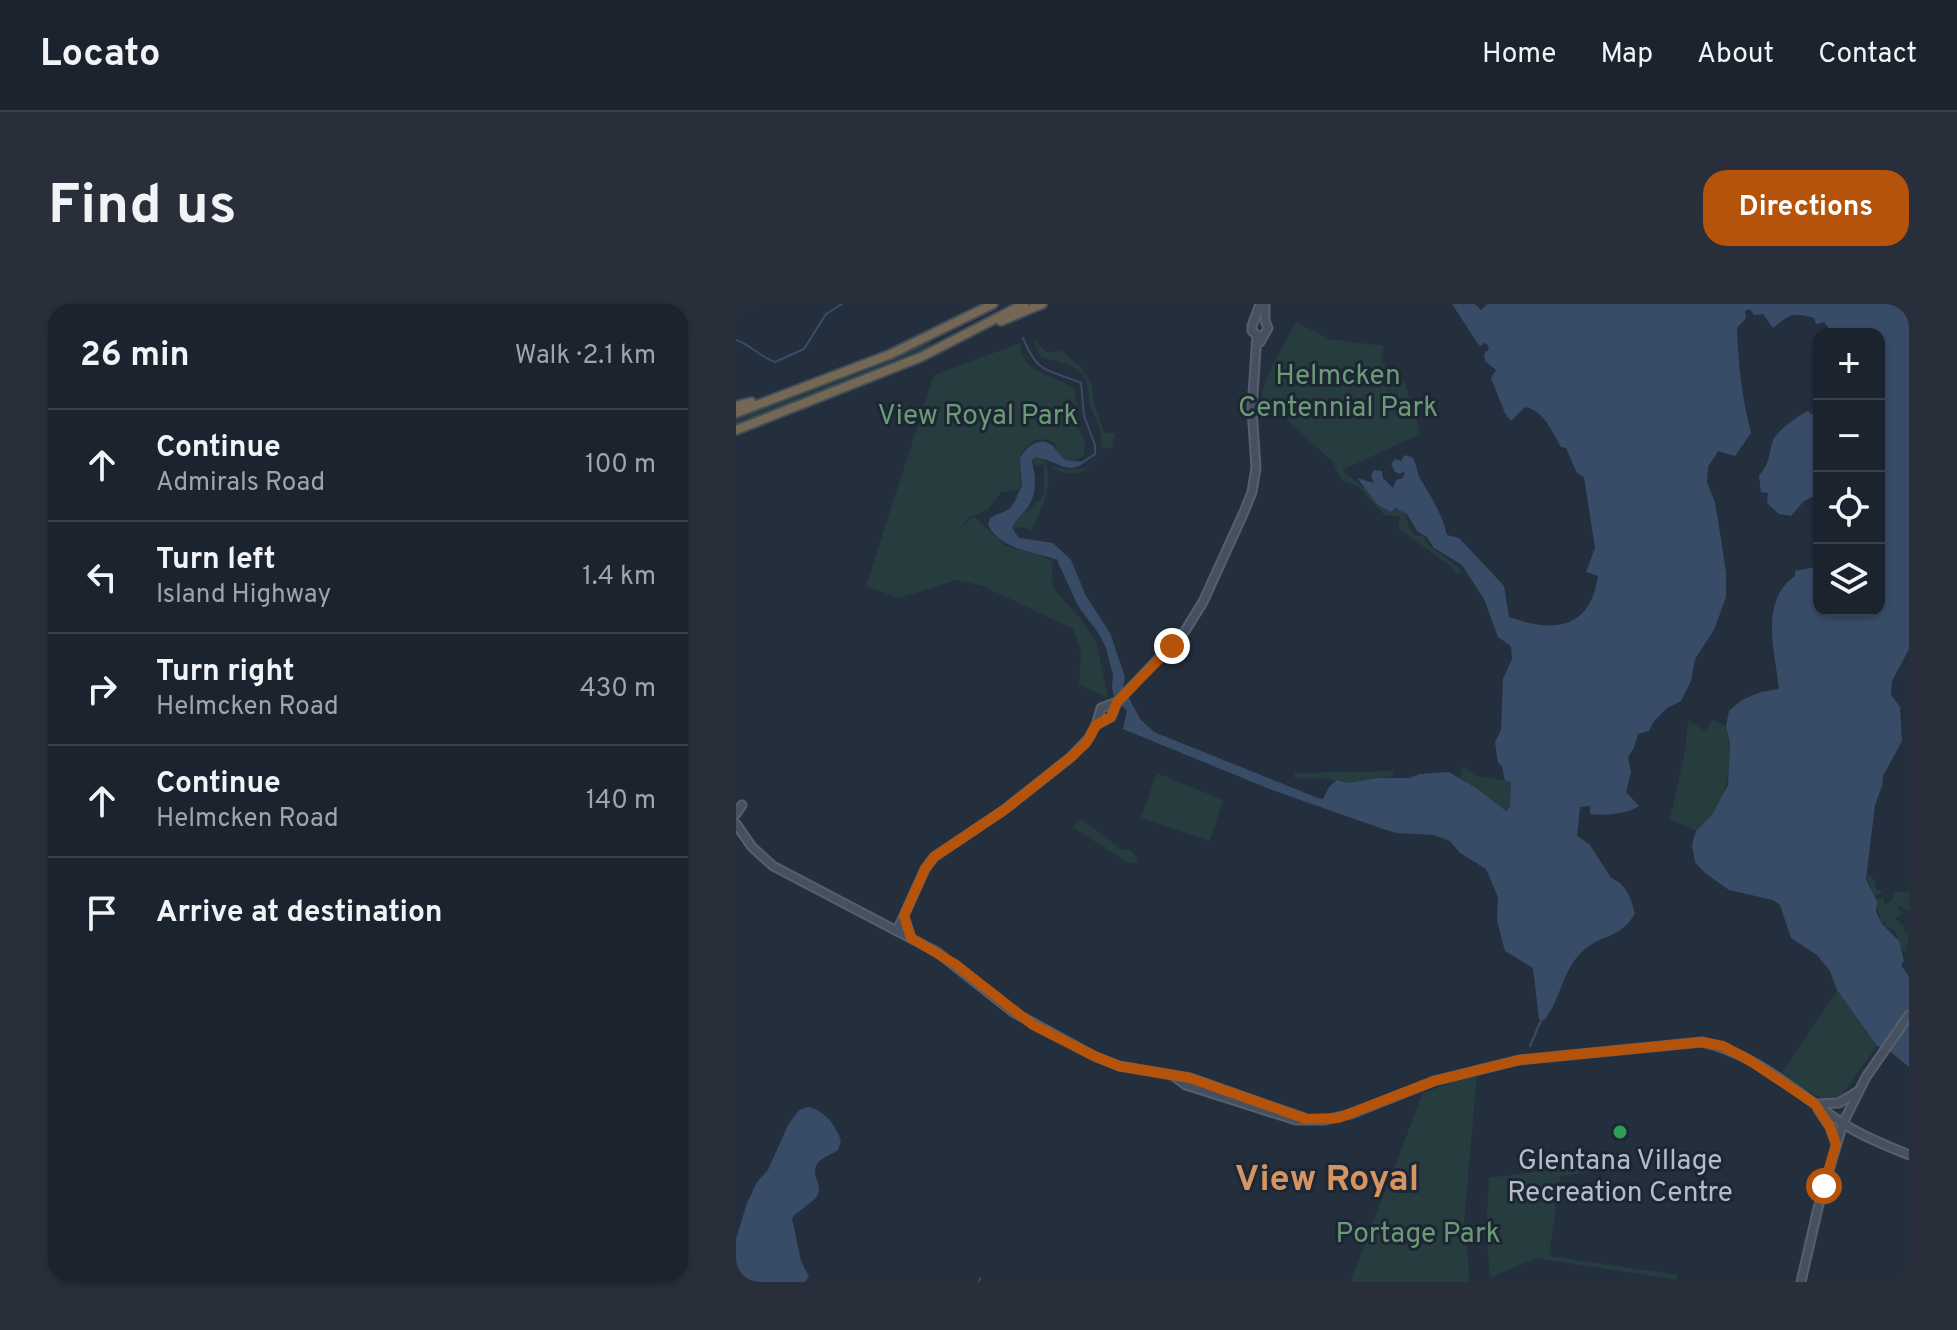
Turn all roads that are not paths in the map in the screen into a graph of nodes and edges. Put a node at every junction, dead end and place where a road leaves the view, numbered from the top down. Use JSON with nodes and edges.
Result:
{"nodes":[{"id":1,"x":993,"y":304,"type":"edge"},
{"id":2,"x":1024,"y":304,"type":"edge"},
{"id":3,"x":1042,"y":304,"type":"edge"},
{"id":4,"x":1262,"y":304,"type":"edge"},
{"id":5,"x":1265,"y":321,"type":"junction"},
{"id":6,"x":1254,"y":322,"type":"junction"},
{"id":7,"x":981,"y":328,"type":"junction"},
{"id":8,"x":1259,"y":336,"type":"junction"},
{"id":9,"x":813,"y":383,"type":"junction"},
{"id":10,"x":736,"y":406,"type":"edge"},
{"id":11,"x":736,"y":413,"type":"edge"},
{"id":12,"x":736,"y":430,"type":"edge"},
{"id":13,"x":736,"y":805,"type":"edge"},
{"id":14,"x":736,"y":814,"type":"edge"},
{"id":15,"x":736,"y":824,"type":"edge"},
{"id":16,"x":904,"y":916,"type":"junction"},
{"id":17,"x":897,"y":931,"type":"junction"},
{"id":18,"x":911,"y":938,"type":"junction"},
{"id":19,"x":1909,"y":1015,"type":"edge"},
{"id":20,"x":1859,"y":1090,"type":"junction"},
{"id":21,"x":1815,"y":1104,"type":"junction"},
{"id":22,"x":1843,"y":1123,"type":"junction"},
{"id":23,"x":1836,"y":1144,"type":"junction"},
{"id":24,"x":1909,"y":1155,"type":"edge"},
{"id":25,"x":1801,"y":1282,"type":"edge"}],
"edges":[{"from":1,"to":9,"type":"highway"},
{"from":2,"to":7,"type":"highway"},
{"from":3,"to":7,"type":"highway"},
{"from":4,"to":5,"type":"main road"},
{"from":4,"to":6,"type":"main road"},
{"from":5,"to":6,"type":"main road"},
{"from":5,"to":8,"type":"main road"},
{"from":6,"to":8,"type":"main road"},
{"from":7,"to":12,"type":"highway"},
{"from":8,"to":16,"type":"main road"},
{"from":9,"to":10,"type":"highway"},
{"from":9,"to":11,"type":"highway"},
{"from":13,"to":14,"type":"main road"},
{"from":15,"to":17,"type":"main road"},
{"from":16,"to":17,"type":"main road"},
{"from":16,"to":18,"type":"main road"},
{"from":17,"to":18,"type":"main road"},
{"from":18,"to":21,"type":"main road"},
{"from":19,"to":20,"type":"main road"},
{"from":20,"to":21,"type":"main road"},
{"from":20,"to":22,"type":"main road"},
{"from":21,"to":22,"type":"main road"},
{"from":21,"to":23,"type":"main road"},
{"from":22,"to":23,"type":"main road"},
{"from":22,"to":24,"type":"main road"},
{"from":23,"to":25,"type":"main road"}]}
